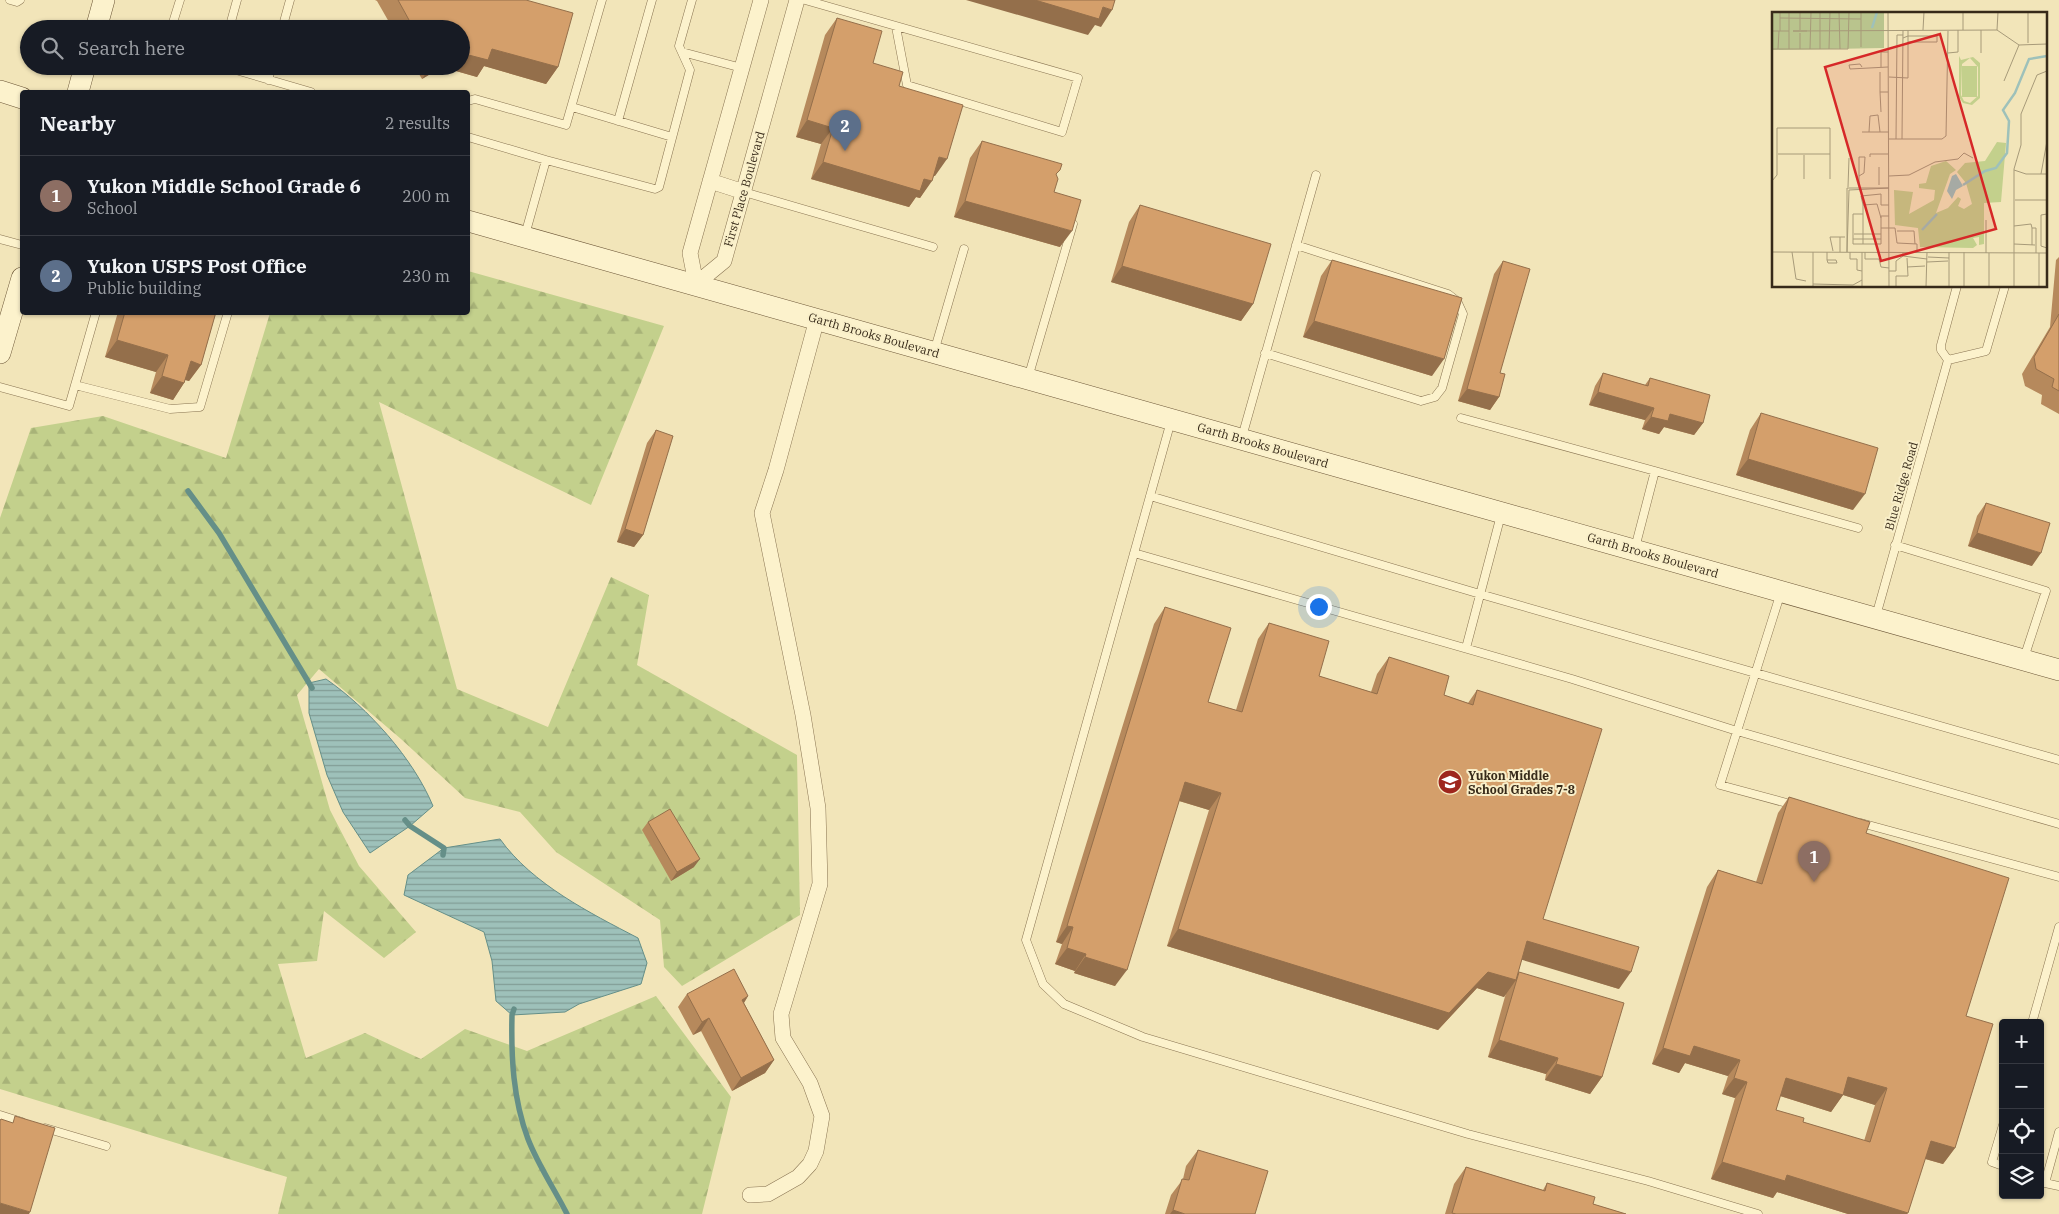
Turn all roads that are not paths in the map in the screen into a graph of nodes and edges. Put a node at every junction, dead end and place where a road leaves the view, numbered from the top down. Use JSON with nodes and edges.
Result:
{"nodes":[{"id":1,"x":10,"y":0,"type":"edge"},
{"id":2,"x":20,"y":0,"type":"edge"},
{"id":3,"x":104,"y":0,"type":"edge"},
{"id":4,"x":180,"y":0,"type":"edge"},
{"id":5,"x":237,"y":0,"type":"edge"},
{"id":6,"x":290,"y":0,"type":"edge"},
{"id":7,"x":602,"y":0,"type":"edge"},
{"id":8,"x":652,"y":0,"type":"edge"},
{"id":9,"x":692,"y":0,"type":"edge"},
{"id":10,"x":761,"y":0,"type":"edge"},
{"id":11,"x":797,"y":0,"type":"edge"},
{"id":12,"x":806,"y":0,"type":"edge"},
{"id":13,"x":98,"y":20,"type":"edge"},
{"id":14,"x":174,"y":20,"type":"edge"},
{"id":15,"x":231,"y":20,"type":"edge"},
{"id":16,"x":284,"y":20,"type":"edge"},
{"id":17,"x":896,"y":27,"type":"junction"},
{"id":18,"x":682,"y":52,"type":"junction"},
{"id":19,"x":742,"y":68,"type":"junction"},
{"id":20,"x":83,"y":75,"type":"edge"},
{"id":21,"x":252,"y":75,"type":"edge"},
{"id":22,"x":269,"y":75,"type":"edge"},
{"id":23,"x":268,"y":80,"type":"junction"},
{"id":24,"x":79,"y":90,"type":"edge"},
{"id":25,"x":304,"y":90,"type":"edge"},
{"id":26,"x":0,"y":91,"type":"edge"},
{"id":27,"x":20,"y":97,"type":"edge"},
{"id":28,"x":470,"y":101,"type":"edge"},
{"id":29,"x":572,"y":107,"type":"junction"},
{"id":30,"x":618,"y":121,"type":"junction"},
{"id":31,"x":672,"y":137,"type":"junction"},
{"id":32,"x":470,"y":138,"type":"edge"},
{"id":33,"x":546,"y":160,"type":"junction"},
{"id":34,"x":1316,"y":175,"type":"dead end"},
{"id":35,"x":710,"y":181,"type":"junction"},
{"id":36,"x":744,"y":192,"type":"junction"},
{"id":37,"x":1075,"y":220,"type":"edge"},
{"id":38,"x":470,"y":222,"type":"edge"},
{"id":39,"x":524,"y":237,"type":"junction"},
{"id":40,"x":0,"y":239,"type":"edge"},
{"id":41,"x":20,"y":244,"type":"edge"},
{"id":42,"x":1296,"y":245,"type":"junction"},
{"id":43,"x":933,"y":247,"type":"dead end"},
{"id":44,"x":964,"y":249,"type":"dead end"},
{"id":45,"x":696,"y":284,"type":"junction"},
{"id":46,"x":20,"y":285,"type":"edge"},
{"id":47,"x":1956,"y":288,"type":"edge"},
{"id":48,"x":2004,"y":288,"type":"edge"},
{"id":49,"x":95,"y":315,"type":"edge"},
{"id":50,"x":227,"y":315,"type":"edge"},
{"id":51,"x":817,"y":319,"type":"junction"},
{"id":52,"x":934,"y":352,"type":"junction"},
{"id":53,"x":0,"y":353,"type":"edge"},
{"id":54,"x":1266,"y":353,"type":"junction"},
{"id":55,"x":1948,"y":360,"type":"junction"},
{"id":56,"x":1028,"y":378,"type":"junction"},
{"id":57,"x":75,"y":385,"type":"junction"},
{"id":58,"x":0,"y":387,"type":"edge"},
{"id":59,"x":1461,"y":418,"type":"dead end"},
{"id":60,"x":1171,"y":419,"type":"junction"},
{"id":61,"x":1241,"y":439,"type":"junction"},
{"id":62,"x":1655,"y":471,"type":"junction"},
{"id":63,"x":1150,"y":496,"type":"junction"},
{"id":64,"x":1502,"y":512,"type":"junction"},
{"id":65,"x":1858,"y":528,"type":"dead end"},
{"id":66,"x":1895,"y":545,"type":"junction"},
{"id":67,"x":1634,"y":550,"type":"junction"},
{"id":68,"x":1134,"y":553,"type":"junction"},
{"id":69,"x":1781,"y":591,"type":"junction"},
{"id":70,"x":1480,"y":594,"type":"junction"},
{"id":71,"x":1875,"y":618,"type":"junction"},
{"id":72,"x":1466,"y":648,"type":"junction"},
{"id":73,"x":2024,"y":660,"type":"junction"},
{"id":74,"x":2059,"y":670,"type":"edge"},
{"id":75,"x":1756,"y":672,"type":"junction"},
{"id":76,"x":1737,"y":731,"type":"junction"},
{"id":77,"x":2059,"y":760,"type":"edge"},
{"id":78,"x":1805,"y":808,"type":"edge"},
{"id":79,"x":1852,"y":821,"type":"edge"},
{"id":80,"x":2059,"y":824,"type":"edge"},
{"id":81,"x":2059,"y":877,"type":"edge"},
{"id":82,"x":2059,"y":927,"type":"edge"},
{"id":83,"x":2033,"y":1019,"type":"edge"},
{"id":84,"x":0,"y":1116,"type":"edge"},
{"id":85,"x":26,"y":1123,"type":"edge"},
{"id":86,"x":35,"y":1126,"type":"edge"},
{"id":87,"x":2059,"y":1132,"type":"edge"},
{"id":88,"x":1999,"y":1138,"type":"edge"},
{"id":89,"x":106,"y":1146,"type":"dead end"},
{"id":90,"x":1999,"y":1165,"type":"edge"},
{"id":91,"x":2044,"y":1179,"type":"edge"},
{"id":92,"x":2044,"y":1182,"type":"edge"},
{"id":93,"x":2059,"y":1186,"type":"edge"},
{"id":94,"x":750,"y":1194,"type":"dead end"},
{"id":95,"x":1758,"y":1214,"type":"edge"}],
"edges":[{"from":1,"to":2,"type":"lane"},
{"from":3,"to":13,"type":"street"},
{"from":4,"to":14,"type":"lane"},
{"from":5,"to":15,"type":"lane"},
{"from":6,"to":16,"type":"lane"},
{"from":7,"to":29,"type":"lane"},
{"from":8,"to":30,"type":"lane"},
{"from":9,"to":18,"type":"lane"},
{"from":10,"to":19,"type":"street"},
{"from":11,"to":36,"type":"street","name":"First Place Boulevard"},
{"from":12,"to":17,"type":"lane"},
{"from":17,"to":17,"type":"lane"},
{"from":18,"to":19,"type":"lane"},
{"from":18,"to":31,"type":"lane"},
{"from":19,"to":35,"type":"street"},
{"from":20,"to":24,"type":"street"},
{"from":21,"to":23,"type":"lane"},
{"from":22,"to":23,"type":"lane"},
{"from":23,"to":25,"type":"lane"},
{"from":26,"to":27,"type":"street"},
{"from":28,"to":29,"type":"lane"},
{"from":29,"to":30,"type":"lane"},
{"from":30,"to":31,"type":"lane"},
{"from":31,"to":33,"type":"lane"},
{"from":32,"to":33,"type":"lane"},
{"from":33,"to":39,"type":"lane"},
{"from":34,"to":42,"type":"lane"},
{"from":35,"to":36,"type":"street"},
{"from":35,"to":45,"type":"street"},
{"from":36,"to":43,"type":"lane"},
{"from":36,"to":45,"type":"street","name":"First Place Boulevard"},
{"from":37,"to":56,"type":"lane"},
{"from":38,"to":39,"type":"street","name":"Garth Brooks Boulevard"},
{"from":39,"to":45,"type":"street","name":"Garth Brooks Boulevard"},
{"from":40,"to":41,"type":"lane"},
{"from":42,"to":54,"type":"lane"},
{"from":42,"to":54,"type":"lane"},
{"from":44,"to":52,"type":"lane"},
{"from":45,"to":51,"type":"street","name":"Garth Brooks Boulevard"},
{"from":46,"to":53,"type":"street"},
{"from":47,"to":55,"type":"lane"},
{"from":48,"to":55,"type":"lane"},
{"from":49,"to":57,"type":"lane"},
{"from":50,"to":57,"type":"lane"},
{"from":51,"to":52,"type":"street","name":"Garth Brooks Boulevard"},
{"from":51,"to":94,"type":"street"},
{"from":52,"to":56,"type":"street","name":"Garth Brooks Boulevard"},
{"from":54,"to":61,"type":"lane"},
{"from":55,"to":66,"type":"lane","name":"Blue Ridge Road"},
{"from":56,"to":60,"type":"street","name":"Garth Brooks Boulevard"},
{"from":57,"to":58,"type":"lane"},
{"from":59,"to":62,"type":"lane"},
{"from":60,"to":61,"type":"street","name":"Garth Brooks Boulevard"},
{"from":60,"to":63,"type":"lane"},
{"from":61,"to":64,"type":"street","name":"Garth Brooks Boulevard"},
{"from":62,"to":65,"type":"lane"},
{"from":62,"to":67,"type":"lane"},
{"from":63,"to":68,"type":"lane"},
{"from":63,"to":70,"type":"lane"},
{"from":64,"to":67,"type":"street","name":"Garth Brooks Boulevard"},
{"from":64,"to":70,"type":"lane"},
{"from":66,"to":71,"type":"lane","name":"Blue Ridge Road"},
{"from":66,"to":73,"type":"lane"},
{"from":67,"to":69,"type":"street","name":"Garth Brooks Boulevard"},
{"from":68,"to":72,"type":"lane"},
{"from":68,"to":95,"type":"lane"},
{"from":69,"to":71,"type":"street","name":"Garth Brooks Boulevard"},
{"from":69,"to":75,"type":"lane"},
{"from":70,"to":72,"type":"lane"},
{"from":70,"to":75,"type":"lane"},
{"from":71,"to":73,"type":"street","name":"Garth Brooks Boulevard"},
{"from":72,"to":76,"type":"lane"},
{"from":73,"to":74,"type":"street","name":"Garth Brooks Boulevard"},
{"from":75,"to":76,"type":"lane"},
{"from":75,"to":77,"type":"lane"},
{"from":76,"to":78,"type":"lane"},
{"from":76,"to":80,"type":"lane"},
{"from":79,"to":81,"type":"lane"},
{"from":82,"to":83,"type":"lane"},
{"from":84,"to":85,"type":"lane"},
{"from":86,"to":89,"type":"lane"},
{"from":87,"to":91,"type":"lane"},
{"from":88,"to":90,"type":"lane"},
{"from":92,"to":93,"type":"lane"}]}
